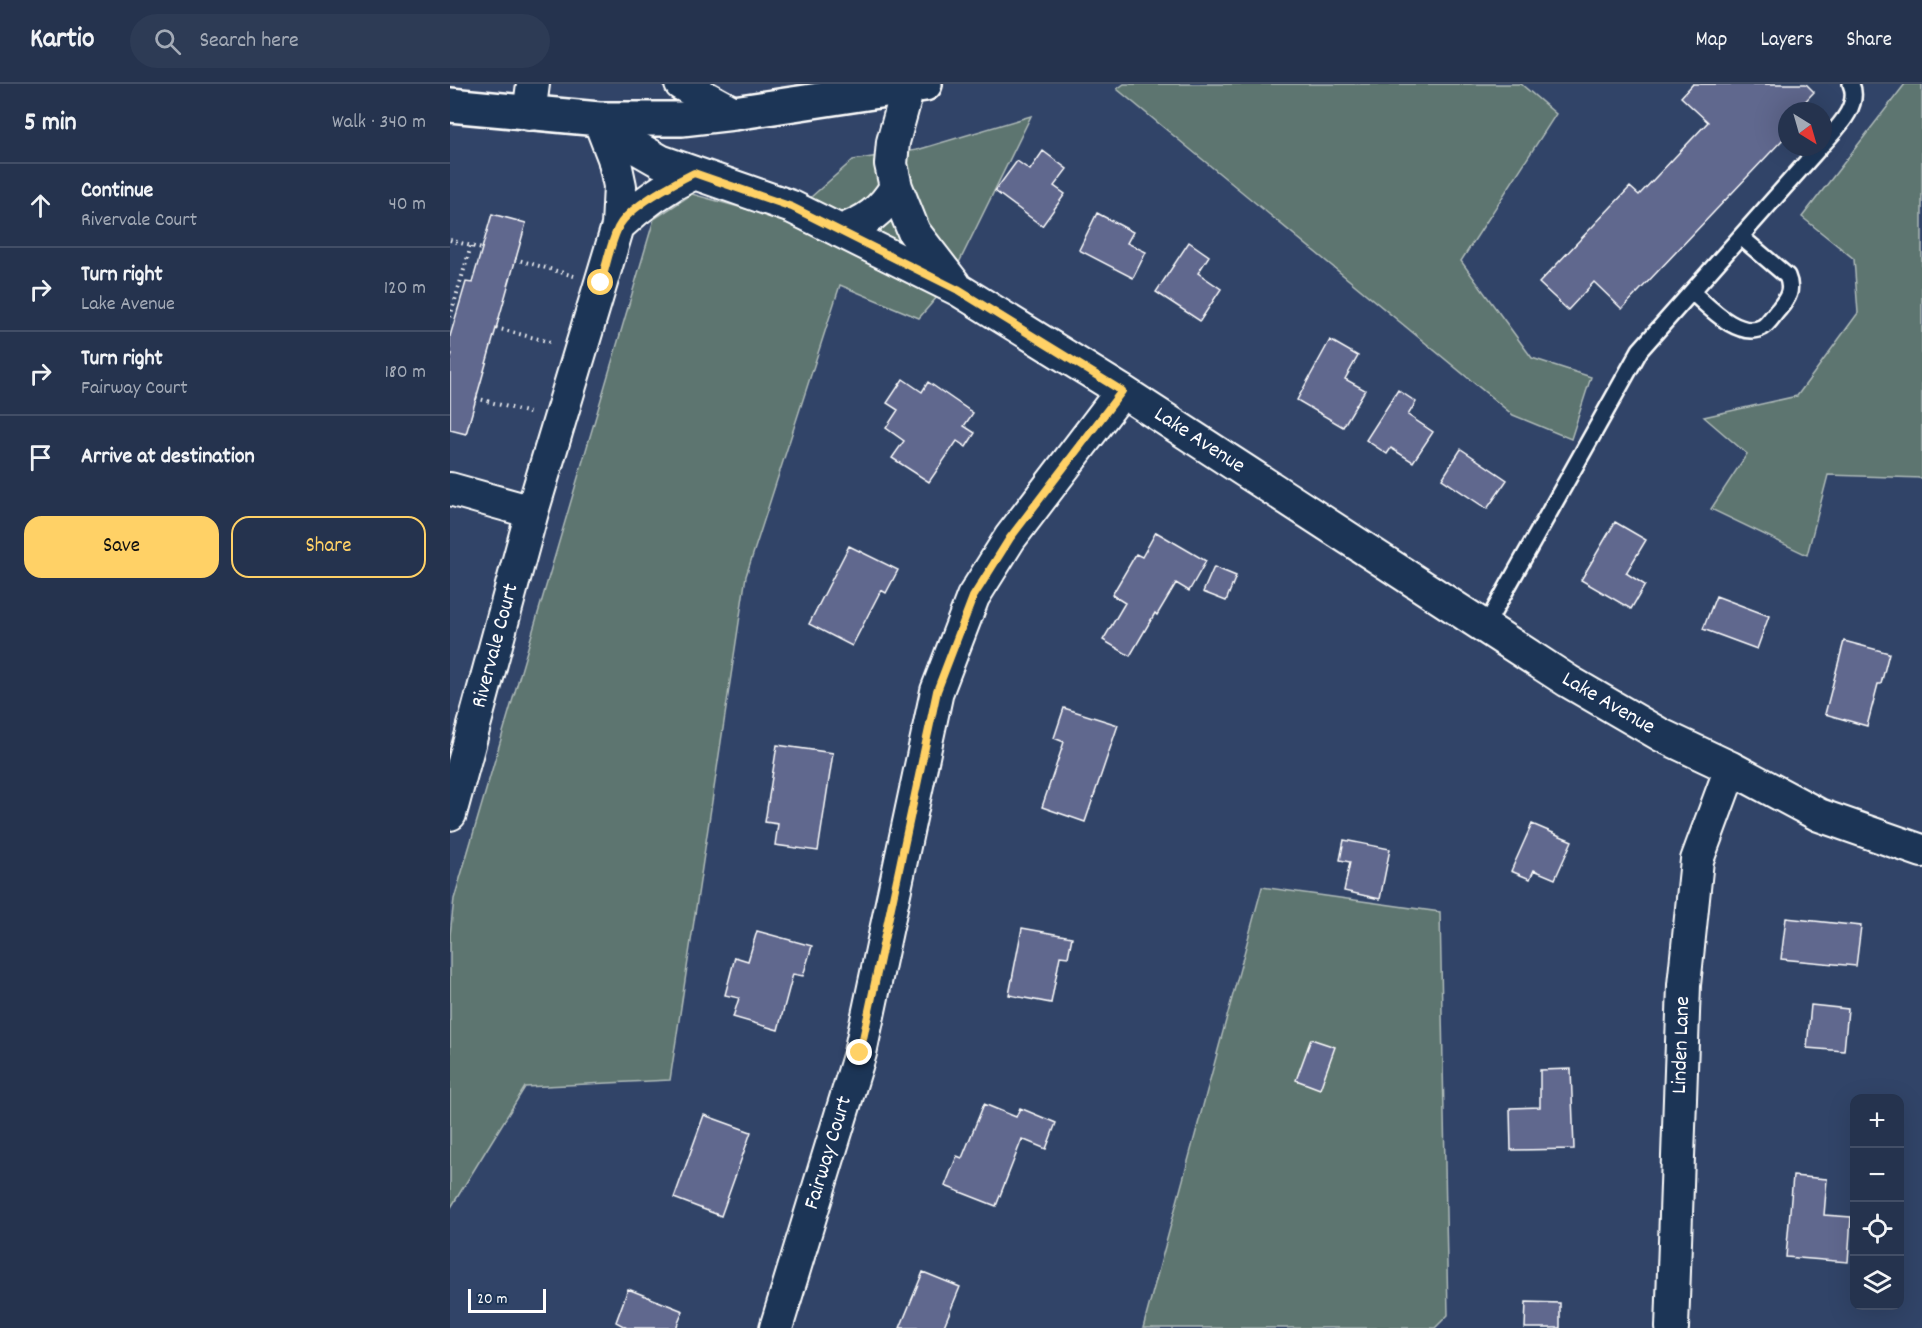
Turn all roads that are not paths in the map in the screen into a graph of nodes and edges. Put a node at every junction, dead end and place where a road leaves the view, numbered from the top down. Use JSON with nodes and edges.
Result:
{"nodes":[{"id":1,"x":681,"y":84,"type":"edge"},
{"id":2,"x":1851,"y":84,"type":"edge"},
{"id":3,"x":915,"y":85,"type":"edge"},
{"id":4,"x":531,"y":99,"type":"edge"},
{"id":5,"x":450,"y":105,"type":"edge"},
{"id":6,"x":734,"y":113,"type":"junction"},
{"id":7,"x":599,"y":119,"type":"junction"},
{"id":8,"x":1832,"y":134,"type":"edge"},
{"id":9,"x":1813,"y":156,"type":"edge"},
{"id":10,"x":694,"y":173,"type":"junction"},
{"id":11,"x":896,"y":187,"type":"junction"},
{"id":12,"x":618,"y":226,"type":"junction"},
{"id":13,"x":840,"y":231,"type":"junction"},
{"id":14,"x":1741,"y":237,"type":"junction"},
{"id":15,"x":958,"y":290,"type":"junction"},
{"id":16,"x":1692,"y":292,"type":"junction"},
{"id":17,"x":1122,"y":391,"type":"junction"},
{"id":18,"x":450,"y":489,"type":"edge"},
{"id":19,"x":532,"y":512,"type":"junction"},
{"id":20,"x":1485,"y":627,"type":"junction"},
{"id":21,"x":1731,"y":768,"type":"junction"},
{"id":22,"x":450,"y":814,"type":"edge"},
{"id":23,"x":1922,"y":850,"type":"edge"},
{"id":24,"x":776,"y":1328,"type":"edge"},
{"id":25,"x":1672,"y":1328,"type":"edge"}],
"edges":[{"from":1,"to":6,"type":"street"},
{"from":2,"to":8,"type":"lane"},
{"from":3,"to":6,"type":"main road"},
{"from":3,"to":11,"type":"street"},
{"from":4,"to":5,"type":"main road"},
{"from":4,"to":7,"type":"main road"},
{"from":6,"to":7,"type":"main road"},
{"from":7,"to":10,"type":"street","name":"Lake Avenue"},
{"from":7,"to":12,"type":"street","name":"Rivervale Court"},
{"from":9,"to":14,"type":"lane"},
{"from":10,"to":12,"type":"street"},
{"from":10,"to":13,"type":"street","name":"Lake Avenue"},
{"from":11,"to":13,"type":"street"},
{"from":11,"to":15,"type":"street"},
{"from":12,"to":19,"type":"street","name":"Rivervale Court"},
{"from":13,"to":15,"type":"street","name":"Lake Avenue"},
{"from":14,"to":16,"type":"lane"},
{"from":14,"to":16,"type":"lane"},
{"from":15,"to":17,"type":"street","name":"Lake Avenue"},
{"from":16,"to":20,"type":"lane"},
{"from":17,"to":20,"type":"street","name":"Lake Avenue"},
{"from":17,"to":24,"type":"street","name":"Fairway Court"},
{"from":18,"to":19,"type":"street"},
{"from":19,"to":22,"type":"street","name":"Rivervale Court"},
{"from":20,"to":21,"type":"street","name":"Lake Avenue"},
{"from":21,"to":23,"type":"street","name":"Lake Avenue"},
{"from":21,"to":25,"type":"street","name":"Linden Lane"}]}
